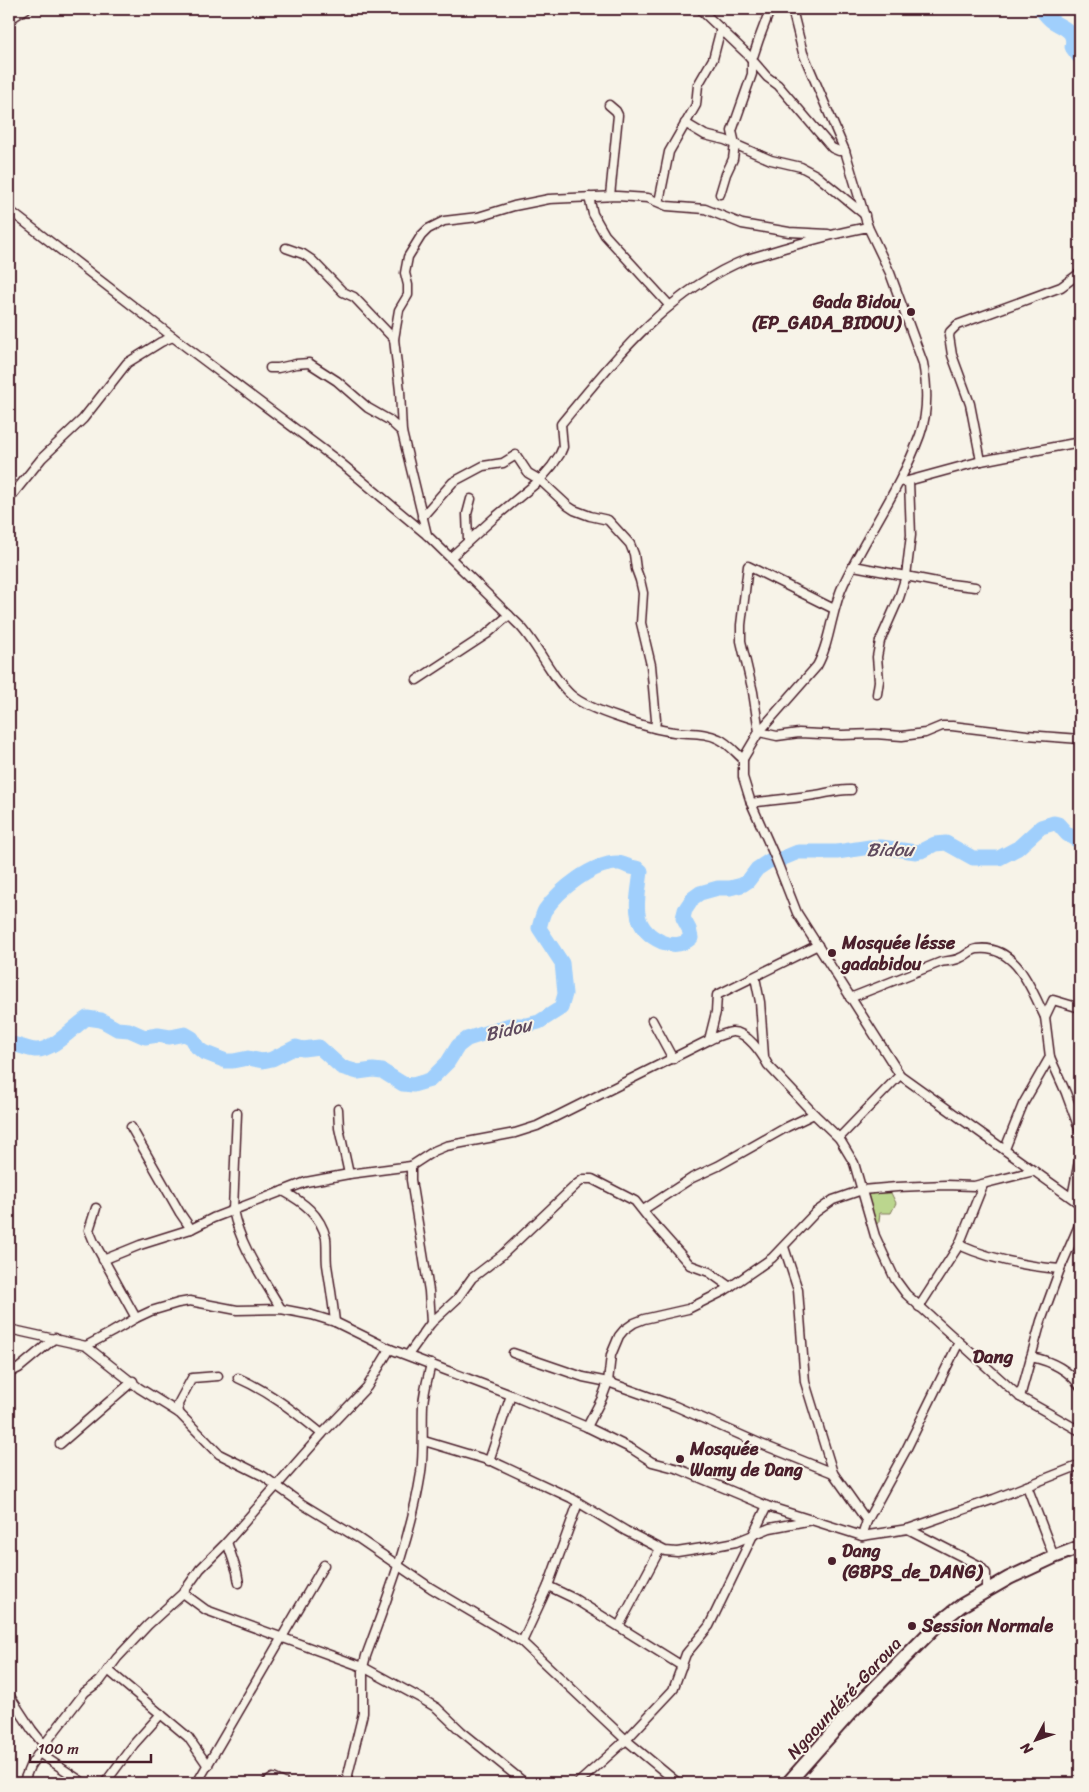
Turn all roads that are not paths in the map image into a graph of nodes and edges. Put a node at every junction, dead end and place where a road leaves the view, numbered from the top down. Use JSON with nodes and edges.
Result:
{"nodes":[{"id":1,"x":26,"y":9,"type":"edge"},
{"id":2,"x":772,"y":9,"type":"edge"},
{"id":3,"x":792,"y":9,"type":"edge"},
{"id":4,"x":704,"y":10,"type":"edge"},
{"id":5,"x":9,"y":20,"type":"edge"},
{"id":6,"x":721,"y":28,"type":"junction"},
{"id":7,"x":752,"y":60,"type":"junction"},
{"id":8,"x":609,"y":105,"type":"dead end"},
{"id":9,"x":685,"y":123,"type":"junction"},
{"id":10,"x":735,"y":144,"type":"junction"},
{"id":11,"x":845,"y":151,"type":"junction"},
{"id":12,"x":720,"y":194,"type":"dead end"},
{"id":13,"x":610,"y":196,"type":"junction"},
{"id":14,"x":589,"y":197,"type":"junction"},
{"id":15,"x":659,"y":202,"type":"junction"},
{"id":16,"x":9,"y":210,"type":"edge"},
{"id":17,"x":865,"y":215,"type":"junction"},
{"id":18,"x":868,"y":227,"type":"junction"},
{"id":19,"x":832,"y":234,"type":"junction"},
{"id":20,"x":286,"y":248,"type":"dead end"},
{"id":21,"x":1080,"y":273,"type":"edge"},
{"id":22,"x":670,"y":306,"type":"junction"},
{"id":23,"x":173,"y":338,"type":"junction"},
{"id":24,"x":394,"y":339,"type":"junction"},
{"id":25,"x":270,"y":368,"type":"dead end"},
{"id":26,"x":402,"y":432,"type":"junction"},
{"id":27,"x":1080,"y":442,"type":"edge"},
{"id":28,"x":981,"y":462,"type":"junction"},
{"id":29,"x":540,"y":480,"type":"junction"},
{"id":30,"x":909,"y":481,"type":"junction"},
{"id":31,"x":897,"y":484,"type":"junction"},
{"id":32,"x":9,"y":499,"type":"edge"},
{"id":33,"x":471,"y":499,"type":"dead end"},
{"id":34,"x":422,"y":517,"type":"junction"},
{"id":35,"x":428,"y":535,"type":"junction"},
{"id":36,"x":468,"y":540,"type":"junction"},
{"id":37,"x":451,"y":557,"type":"junction"},
{"id":38,"x":854,"y":566,"type":"junction"},
{"id":39,"x":906,"y":576,"type":"junction"},
{"id":40,"x":975,"y":587,"type":"dead end"},
{"id":41,"x":834,"y":609,"type":"junction"},
{"id":42,"x":509,"y":615,"type":"junction"},
{"id":43,"x":417,"y":680,"type":"dead end"},
{"id":44,"x":877,"y":694,"type":"dead end"},
{"id":45,"x":655,"y":728,"type":"junction"},
{"id":46,"x":759,"y":732,"type":"junction"},
{"id":47,"x":1080,"y":739,"type":"edge"},
{"id":48,"x":743,"y":759,"type":"junction"},
{"id":49,"x":851,"y":790,"type":"dead end"},
{"id":50,"x":750,"y":803,"type":"junction"},
{"id":51,"x":818,"y":945,"type":"junction"},
{"id":52,"x":755,"y":977,"type":"junction"},
{"id":53,"x":850,"y":998,"type":"junction"},
{"id":54,"x":1080,"y":1008,"type":"edge"},
{"id":55,"x":1046,"y":1017,"type":"junction"},
{"id":56,"x":652,"y":1020,"type":"dead end"},
{"id":57,"x":709,"y":1040,"type":"junction"},
{"id":58,"x":764,"y":1056,"type":"junction"},
{"id":59,"x":1050,"y":1057,"type":"junction"},
{"id":60,"x":672,"y":1059,"type":"junction"},
{"id":61,"x":900,"y":1075,"type":"junction"},
{"id":62,"x":338,"y":1109,"type":"dead end"},
{"id":63,"x":237,"y":1112,"type":"dead end"},
{"id":64,"x":814,"y":1114,"type":"junction"},
{"id":65,"x":131,"y":1127,"type":"dead end"},
{"id":66,"x":1080,"y":1131,"type":"edge"},
{"id":67,"x":839,"y":1138,"type":"junction"},
{"id":68,"x":1005,"y":1149,"type":"junction"},
{"id":69,"x":1080,"y":1156,"type":"edge"},
{"id":70,"x":411,"y":1166,"type":"junction"},
{"id":71,"x":1034,"y":1171,"type":"junction"},
{"id":72,"x":349,"y":1174,"type":"junction"},
{"id":73,"x":983,"y":1185,"type":"junction"},
{"id":74,"x":862,"y":1190,"type":"junction"},
{"id":75,"x":283,"y":1191,"type":"junction"},
{"id":76,"x":1072,"y":1197,"type":"junction"},
{"id":77,"x":1080,"y":1204,"type":"edge"},
{"id":78,"x":96,"y":1208,"type":"dead end"},
{"id":79,"x":233,"y":1210,"type":"junction"},
{"id":80,"x":643,"y":1210,"type":"junction"},
{"id":81,"x":1080,"y":1223,"type":"edge"},
{"id":82,"x":191,"y":1229,"type":"junction"},
{"id":83,"x":959,"y":1245,"type":"junction"},
{"id":84,"x":784,"y":1247,"type":"junction"},
{"id":85,"x":104,"y":1260,"type":"junction"},
{"id":86,"x":1060,"y":1269,"type":"junction"},
{"id":87,"x":730,"y":1287,"type":"junction"},
{"id":88,"x":919,"y":1306,"type":"junction"},
{"id":89,"x":281,"y":1310,"type":"junction"},
{"id":90,"x":136,"y":1318,"type":"junction"},
{"id":91,"x":335,"y":1322,"type":"junction"},
{"id":92,"x":431,"y":1324,"type":"junction"},
{"id":93,"x":9,"y":1329,"type":"edge"},
{"id":94,"x":55,"y":1338,"type":"junction"},
{"id":95,"x":959,"y":1342,"type":"junction"},
{"id":96,"x":86,"y":1346,"type":"junction"},
{"id":97,"x":390,"y":1349,"type":"junction"},
{"id":98,"x":513,"y":1353,"type":"dead end"},
{"id":99,"x":408,"y":1356,"type":"junction"},
{"id":100,"x":1031,"y":1357,"type":"junction"},
{"id":101,"x":431,"y":1364,"type":"junction"},
{"id":102,"x":9,"y":1373,"type":"edge"},
{"id":103,"x":218,"y":1376,"type":"dead end"},
{"id":104,"x":238,"y":1378,"type":"dead end"},
{"id":105,"x":133,"y":1381,"type":"junction"},
{"id":106,"x":608,"y":1382,"type":"junction"},
{"id":107,"x":1080,"y":1386,"type":"edge"},
{"id":108,"x":511,"y":1395,"type":"junction"},
{"id":109,"x":1020,"y":1397,"type":"junction"},
{"id":110,"x":179,"y":1414,"type":"junction"},
{"id":111,"x":587,"y":1427,"type":"junction"},
{"id":112,"x":1080,"y":1431,"type":"edge"},
{"id":113,"x":322,"y":1434,"type":"junction"},
{"id":114,"x":424,"y":1441,"type":"junction"},
{"id":115,"x":60,"y":1444,"type":"dead end"},
{"id":116,"x":489,"y":1461,"type":"junction"},
{"id":117,"x":1080,"y":1465,"type":"edge"},
{"id":118,"x":833,"y":1473,"type":"junction"},
{"id":119,"x":278,"y":1485,"type":"junction"},
{"id":120,"x":1027,"y":1486,"type":"junction"},
{"id":121,"x":578,"y":1503,"type":"junction"},
{"id":122,"x":767,"y":1506,"type":"junction"},
{"id":123,"x":814,"y":1520,"type":"junction"},
{"id":124,"x":867,"y":1521,"type":"junction"},
{"id":125,"x":908,"y":1529,"type":"junction"},
{"id":126,"x":753,"y":1535,"type":"junction"},
{"id":127,"x":862,"y":1536,"type":"junction"},
{"id":128,"x":227,"y":1542,"type":"junction"},
{"id":129,"x":1080,"y":1547,"type":"edge"},
{"id":130,"x":660,"y":1549,"type":"junction"},
{"id":131,"x":1054,"y":1557,"type":"junction"},
{"id":132,"x":324,"y":1565,"type":"dead end"},
{"id":133,"x":399,"y":1565,"type":"junction"},
{"id":134,"x":239,"y":1583,"type":"dead end"},
{"id":135,"x":548,"y":1586,"type":"junction"},
{"id":136,"x":986,"y":1592,"type":"junction"},
{"id":137,"x":183,"y":1593,"type":"junction"},
{"id":138,"x":619,"y":1626,"type":"junction"},
{"id":139,"x":282,"y":1638,"type":"junction"},
{"id":140,"x":522,"y":1642,"type":"junction"},
{"id":141,"x":682,"y":1666,"type":"junction"},
{"id":142,"x":364,"y":1667,"type":"junction"},
{"id":143,"x":108,"y":1670,"type":"junction"},
{"id":144,"x":9,"y":1695,"type":"edge"},
{"id":145,"x":161,"y":1714,"type":"junction"},
{"id":146,"x":626,"y":1740,"type":"junction"},
{"id":147,"x":44,"y":1744,"type":"junction"},
{"id":148,"x":39,"y":1754,"type":"junction"},
{"id":149,"x":208,"y":1766,"type":"junction"},
{"id":150,"x":23,"y":1783,"type":"edge"},
{"id":151,"x":84,"y":1783,"type":"edge"},
{"id":152,"x":105,"y":1783,"type":"edge"},
{"id":153,"x":197,"y":1783,"type":"edge"},
{"id":154,"x":266,"y":1783,"type":"edge"},
{"id":155,"x":284,"y":1783,"type":"edge"},
{"id":156,"x":346,"y":1783,"type":"edge"},
{"id":157,"x":525,"y":1783,"type":"edge"},
{"id":158,"x":578,"y":1783,"type":"edge"},
{"id":159,"x":678,"y":1783,"type":"edge"},
{"id":160,"x":788,"y":1783,"type":"edge"}],
"edges":[{"from":1,"to":5,"type":"street"},
{"from":2,"to":7,"type":"street"},
{"from":3,"to":11,"type":"street"},
{"from":4,"to":6,"type":"street"},
{"from":6,"to":7,"type":"street"},
{"from":6,"to":9,"type":"street"},
{"from":7,"to":10,"type":"street"},
{"from":7,"to":11,"type":"street"},
{"from":8,"to":13,"type":"street"},
{"from":9,"to":10,"type":"street"},
{"from":9,"to":15,"type":"street"},
{"from":10,"to":12,"type":"street"},
{"from":10,"to":17,"type":"street"},
{"from":11,"to":17,"type":"street"},
{"from":13,"to":14,"type":"street"},
{"from":13,"to":15,"type":"street"},
{"from":14,"to":22,"type":"street"},
{"from":14,"to":24,"type":"street"},
{"from":15,"to":19,"type":"street"},
{"from":16,"to":23,"type":"street"},
{"from":17,"to":18,"type":"street"},
{"from":18,"to":19,"type":"street"},
{"from":18,"to":31,"type":"street"},
{"from":19,"to":22,"type":"street"},
{"from":20,"to":24,"type":"street"},
{"from":21,"to":28,"type":"street"},
{"from":22,"to":29,"type":"street"},
{"from":23,"to":32,"type":"street"},
{"from":23,"to":35,"type":"street"},
{"from":24,"to":26,"type":"street"},
{"from":25,"to":26,"type":"street"},
{"from":26,"to":34,"type":"street"},
{"from":27,"to":28,"type":"street"},
{"from":28,"to":30,"type":"street"},
{"from":29,"to":34,"type":"street"},
{"from":29,"to":36,"type":"street"},
{"from":29,"to":45,"type":"street"},
{"from":30,"to":31,"type":"street"},
{"from":30,"to":39,"type":"street"},
{"from":31,"to":38,"type":"street"},
{"from":33,"to":36,"type":"street"},
{"from":34,"to":35,"type":"street"},
{"from":35,"to":37,"type":"street"},
{"from":36,"to":37,"type":"street"},
{"from":37,"to":42,"type":"street"},
{"from":38,"to":39,"type":"street"},
{"from":38,"to":41,"type":"street"},
{"from":39,"to":40,"type":"street"},
{"from":39,"to":44,"type":"street"},
{"from":41,"to":46,"type":"street"},
{"from":41,"to":46,"type":"street"},
{"from":42,"to":43,"type":"street"},
{"from":42,"to":45,"type":"street"},
{"from":45,"to":48,"type":"street"},
{"from":46,"to":47,"type":"street"},
{"from":46,"to":48,"type":"street"},
{"from":48,"to":50,"type":"street"},
{"from":49,"to":50,"type":"street"},
{"from":50,"to":51,"type":"street"},
{"from":51,"to":52,"type":"street"},
{"from":51,"to":53,"type":"street"},
{"from":52,"to":57,"type":"street"},
{"from":52,"to":58,"type":"street"},
{"from":53,"to":55,"type":"street"},
{"from":53,"to":61,"type":"street"},
{"from":54,"to":55,"type":"street"},
{"from":55,"to":59,"type":"street"},
{"from":56,"to":60,"type":"street"},
{"from":57,"to":58,"type":"street"},
{"from":57,"to":60,"type":"street"},
{"from":58,"to":64,"type":"street"},
{"from":59,"to":66,"type":"street"},
{"from":59,"to":68,"type":"street"},
{"from":60,"to":70,"type":"street"},
{"from":61,"to":67,"type":"street"},
{"from":61,"to":68,"type":"street"},
{"from":62,"to":72,"type":"street"},
{"from":63,"to":79,"type":"street"},
{"from":64,"to":67,"type":"street"},
{"from":64,"to":80,"type":"street"},
{"from":65,"to":82,"type":"street"},
{"from":67,"to":74,"type":"street"},
{"from":68,"to":71,"type":"street"},
{"from":69,"to":76,"type":"street"},
{"from":70,"to":72,"type":"street"},
{"from":70,"to":92,"type":"street"},
{"from":71,"to":73,"type":"street"},
{"from":71,"to":76,"type":"street"},
{"from":72,"to":75,"type":"street"},
{"from":73,"to":74,"type":"street"},
{"from":73,"to":83,"type":"street"},
{"from":74,"to":84,"type":"street"},
{"from":74,"to":88,"type":"street"},
{"from":75,"to":79,"type":"street"},
{"from":75,"to":91,"type":"street"},
{"from":76,"to":77,"type":"street"},
{"from":78,"to":85,"type":"street"},
{"from":79,"to":82,"type":"street"},
{"from":79,"to":89,"type":"street"},
{"from":80,"to":87,"type":"street"},
{"from":80,"to":92,"type":"street"},
{"from":81,"to":86,"type":"street"},
{"from":82,"to":85,"type":"street"},
{"from":83,"to":86,"type":"street"},
{"from":83,"to":88,"type":"street"},
{"from":84,"to":87,"type":"street"},
{"from":84,"to":118,"type":"street"},
{"from":85,"to":90,"type":"street"},
{"from":86,"to":100,"type":"street"},
{"from":87,"to":106,"type":"street"},
{"from":88,"to":95,"type":"street"},
{"from":89,"to":90,"type":"street"},
{"from":89,"to":91,"type":"street"},
{"from":90,"to":96,"type":"street"},
{"from":91,"to":97,"type":"street"},
{"from":92,"to":99,"type":"street"},
{"from":93,"to":94,"type":"street"},
{"from":94,"to":96,"type":"street"},
{"from":94,"to":102,"type":"street"},
{"from":95,"to":109,"type":"street"},
{"from":95,"to":124,"type":"street"},
{"from":96,"to":105,"type":"street"},
{"from":97,"to":99,"type":"street"},
{"from":97,"to":113,"type":"street"},
{"from":98,"to":106,"type":"street"},
{"from":99,"to":101,"type":"street"},
{"from":100,"to":107,"type":"street"},
{"from":100,"to":109,"type":"street"},
{"from":101,"to":108,"type":"street"},
{"from":101,"to":114,"type":"street"},
{"from":103,"to":110,"type":"street"},
{"from":104,"to":113,"type":"street"},
{"from":105,"to":110,"type":"street"},
{"from":105,"to":115,"type":"street"},
{"from":106,"to":111,"type":"street"},
{"from":106,"to":118,"type":"street"},
{"from":108,"to":111,"type":"street"},
{"from":108,"to":116,"type":"street"},
{"from":109,"to":112,"type":"street"},
{"from":110,"to":119,"type":"street"},
{"from":111,"to":122,"type":"street"},
{"from":113,"to":119,"type":"street"},
{"from":114,"to":116,"type":"street"},
{"from":114,"to":133,"type":"street"},
{"from":116,"to":121,"type":"street"},
{"from":117,"to":120,"type":"street"},
{"from":118,"to":124,"type":"street"},
{"from":119,"to":128,"type":"street"},
{"from":119,"to":133,"type":"street"},
{"from":120,"to":125,"type":"street"},
{"from":120,"to":131,"type":"street"},
{"from":121,"to":130,"type":"street"},
{"from":121,"to":135,"type":"street"},
{"from":122,"to":123,"type":"street"},
{"from":122,"to":126,"type":"street"},
{"from":123,"to":126,"type":"street"},
{"from":123,"to":127,"type":"street"},
{"from":124,"to":127,"type":"street"},
{"from":125,"to":127,"type":"street"},
{"from":125,"to":136,"type":"street"},
{"from":126,"to":130,"type":"street"},
{"from":126,"to":141,"type":"street"},
{"from":128,"to":134,"type":"street"},
{"from":128,"to":137,"type":"street"},
{"from":129,"to":131,"type":"highway","name":"Ngaoundéré-Garoua"},
{"from":130,"to":138,"type":"street"},
{"from":131,"to":136,"type":"highway","name":"Ngaoundéré-Garoua"},
{"from":132,"to":139,"type":"street"},
{"from":133,"to":140,"type":"street"},
{"from":133,"to":142,"type":"street"},
{"from":135,"to":138,"type":"street"},
{"from":135,"to":140,"type":"street"},
{"from":136,"to":160,"type":"highway","name":"Ngaoundéré-Garoua"},
{"from":137,"to":139,"type":"street"},
{"from":137,"to":143,"type":"street"},
{"from":138,"to":141,"type":"street"},
{"from":139,"to":142,"type":"street"},
{"from":139,"to":149,"type":"street"},
{"from":140,"to":146,"type":"street"},
{"from":141,"to":146,"type":"street"},
{"from":142,"to":156,"type":"street"},
{"from":142,"to":157,"type":"street"},
{"from":143,"to":145,"type":"street"},
{"from":143,"to":147,"type":"street"},
{"from":144,"to":147,"type":"street"},
{"from":145,"to":149,"type":"street"},
{"from":145,"to":152,"type":"street"},
{"from":146,"to":158,"type":"street"},
{"from":146,"to":159,"type":"street"},
{"from":147,"to":148,"type":"street"},
{"from":148,"to":150,"type":"street"},
{"from":148,"to":151,"type":"street"},
{"from":149,"to":153,"type":"street"},
{"from":154,"to":155,"type":"street"}]}
